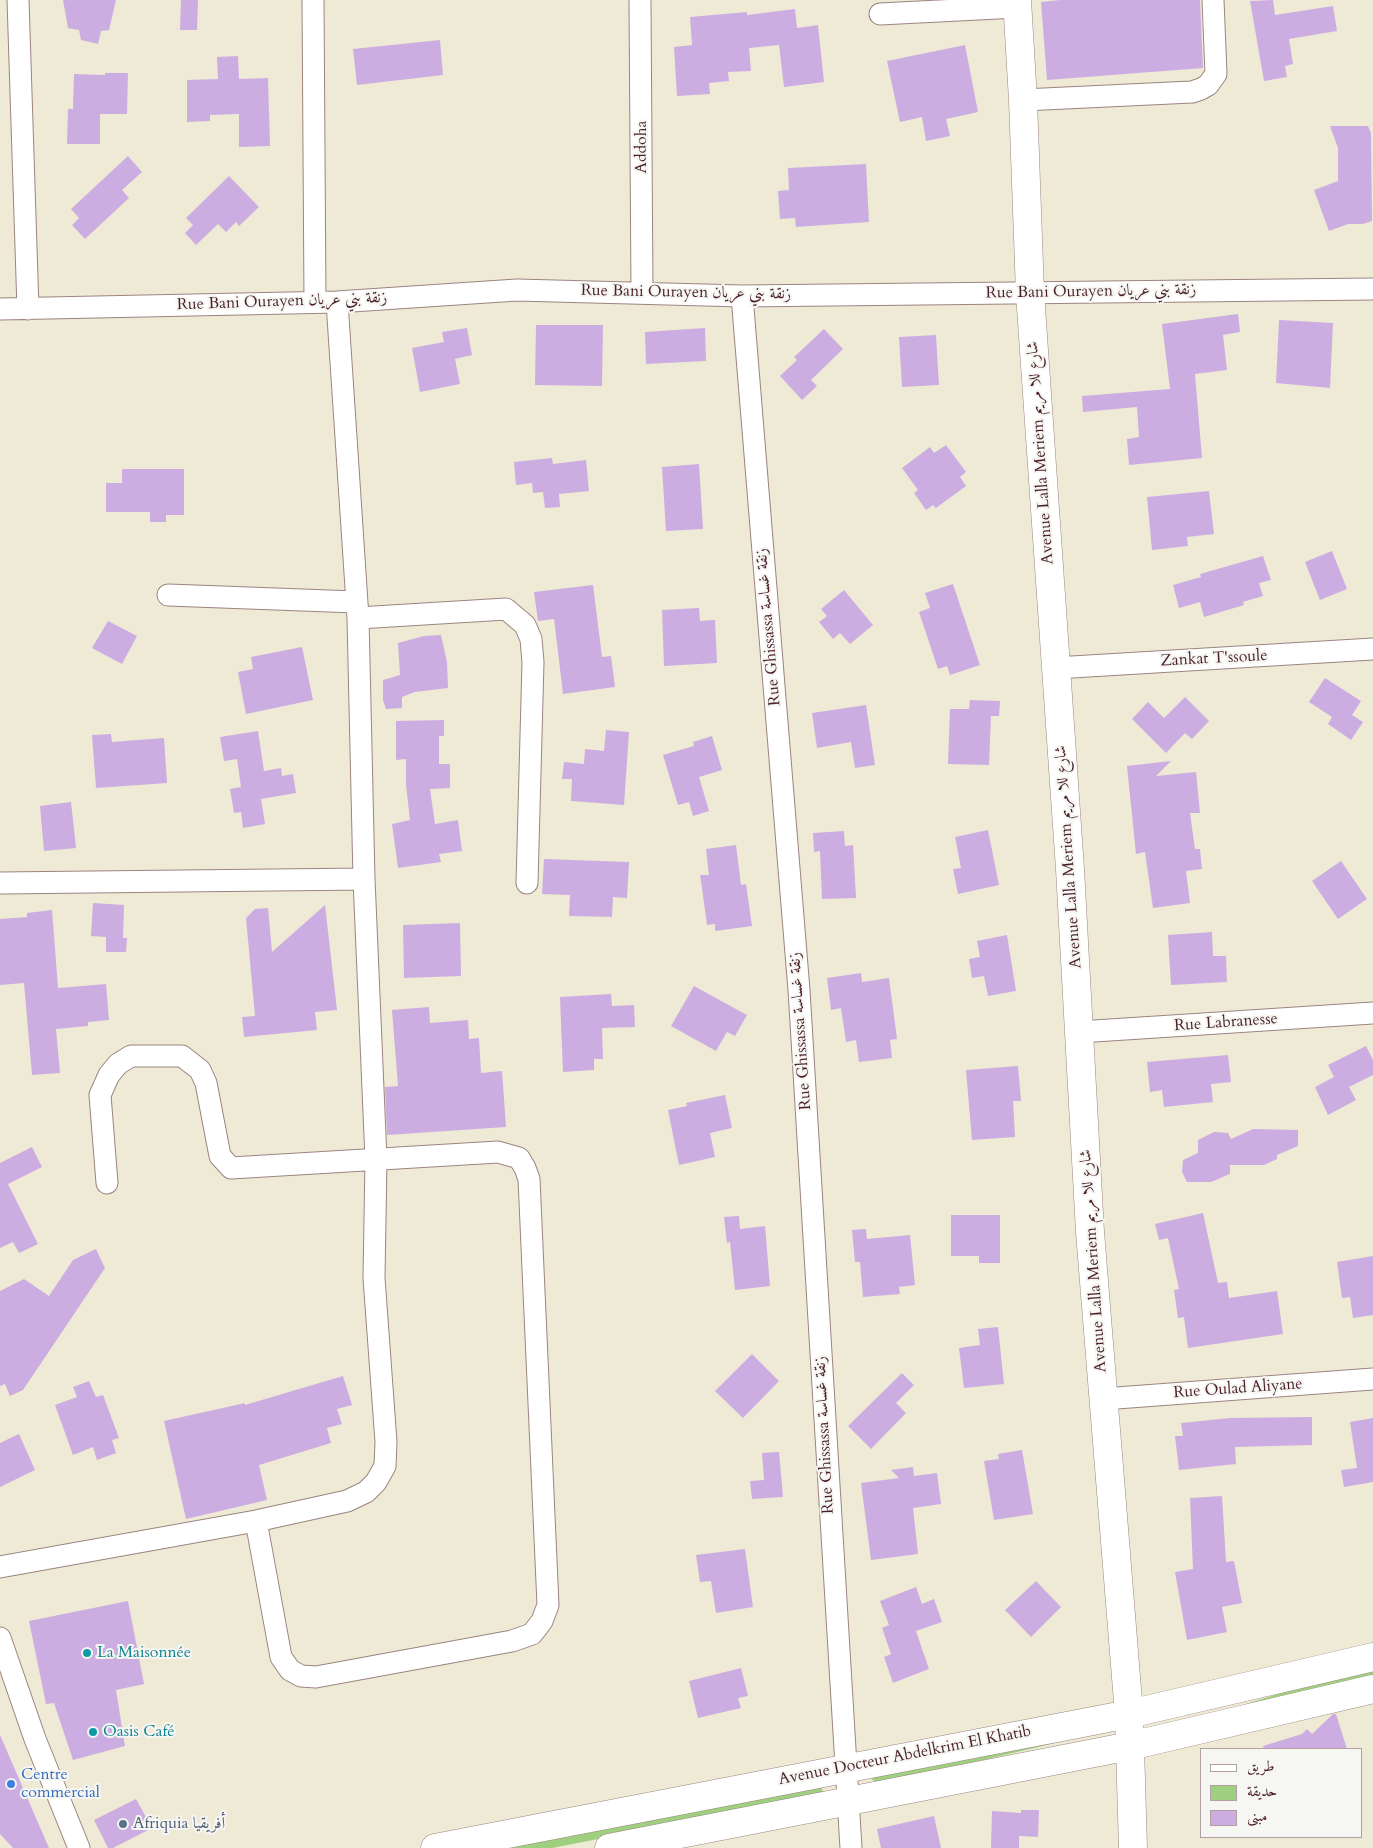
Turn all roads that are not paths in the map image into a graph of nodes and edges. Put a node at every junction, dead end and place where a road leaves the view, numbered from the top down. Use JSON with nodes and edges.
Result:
{"nodes":[{"id":1,"x":18,"y":0,"type":"edge"},
{"id":2,"x":313,"y":0,"type":"edge"},
{"id":3,"x":1213,"y":0,"type":"edge"},
{"id":4,"x":640,"y":2,"type":"dead end"},
{"id":5,"x":1017,"y":4,"type":"edge"},
{"id":6,"x":880,"y":14,"type":"dead end"},
{"id":7,"x":1023,"y":100,"type":"junction"},
{"id":8,"x":1373,"y":289,"type":"edge"},
{"id":9,"x":642,"y":292,"type":"junction"},
{"id":10,"x":1030,"y":293,"type":"junction"},
{"id":11,"x":742,"y":296,"type":"junction"},
{"id":12,"x":315,"y":302,"type":"junction"},
{"id":13,"x":337,"y":302,"type":"junction"},
{"id":14,"x":0,"y":309,"type":"edge"},
{"id":15,"x":28,"y":309,"type":"junction"},
{"id":16,"x":168,"y":596,"type":"dead end"},
{"id":17,"x":357,"y":610,"type":"junction"},
{"id":18,"x":1373,"y":649,"type":"edge"},
{"id":19,"x":1055,"y":668,"type":"junction"},
{"id":20,"x":364,"y":879,"type":"junction"},
{"id":21,"x":0,"y":884,"type":"edge"},
{"id":22,"x":527,"y":884,"type":"dead end"},
{"id":23,"x":1373,"y":1013,"type":"edge"},
{"id":24,"x":1079,"y":1032,"type":"junction"},
{"id":25,"x":376,"y":1158,"type":"junction"},
{"id":26,"x":107,"y":1183,"type":"dead end"},
{"id":27,"x":1373,"y":1379,"type":"edge"},
{"id":28,"x":1103,"y":1399,"type":"junction"},
{"id":29,"x":256,"y":1521,"type":"junction"},
{"id":30,"x":0,"y":1568,"type":"edge"},
{"id":31,"x":0,"y":1638,"type":"edge"},
{"id":32,"x":1373,"y":1657,"type":"edge"},
{"id":33,"x":1373,"y":1689,"type":"edge"},
{"id":34,"x":1129,"y":1714,"type":"junction"},
{"id":35,"x":1130,"y":1746,"type":"junction"},
{"id":36,"x":847,"y":1767,"type":"junction"},
{"id":37,"x":849,"y":1801,"type":"junction"},
{"id":38,"x":685,"y":1841,"type":"edge"},
{"id":39,"x":79,"y":1848,"type":"edge"},
{"id":40,"x":435,"y":1848,"type":"edge"},
{"id":41,"x":609,"y":1848,"type":"edge"},
{"id":42,"x":851,"y":1848,"type":"edge"},
{"id":43,"x":1133,"y":1848,"type":"edge"}],
"edges":[{"from":1,"to":15,"type":"street"},
{"from":2,"to":12,"type":"street"},
{"from":3,"to":7,"type":"street"},
{"from":4,"to":9,"type":"street","name":"Addoha"},
{"from":5,"to":6,"type":"street"},
{"from":5,"to":7,"type":"street","name":"Avenue Lalla Meriem شارع للا مريم"},
{"from":7,"to":10,"type":"street","name":"Avenue Lalla Meriem شارع للا مريم"},
{"from":8,"to":10,"type":"street","name":"Rue Bani Ourayen زنقة بني عريان"},
{"from":9,"to":11,"type":"street","name":"Rue Bani Ourayen زنقة بني عريان"},
{"from":9,"to":13,"type":"street","name":"Rue Bani Ourayen زنقة بني عريان"},
{"from":10,"to":11,"type":"street","name":"Rue Bani Ourayen زنقة بني عريان"},
{"from":10,"to":19,"type":"street","name":"Avenue Lalla Meriem شارع للا مريم"},
{"from":11,"to":36,"type":"street","name":"Rue Ghissassa زنقة غساسة"},
{"from":12,"to":13,"type":"street","name":"Rue Bani Ourayen زنقة بني عريان"},
{"from":12,"to":15,"type":"street","name":"Rue Bani Ourayen زنقة بني عريان"},
{"from":13,"to":17,"type":"street"},
{"from":14,"to":15,"type":"street","name":"Rue Bani Ourayen زنقة بني عريان"},
{"from":16,"to":17,"type":"street"},
{"from":17,"to":20,"type":"street"},
{"from":17,"to":22,"type":"street"},
{"from":18,"to":19,"type":"street","name":"Zankat T'ssoule"},
{"from":19,"to":24,"type":"street","name":"Avenue Lalla Meriem شارع للا مريم"},
{"from":20,"to":21,"type":"street"},
{"from":20,"to":25,"type":"street"},
{"from":23,"to":24,"type":"street","name":"Rue Labranesse"},
{"from":24,"to":28,"type":"street","name":"Avenue Lalla Meriem شارع للا مريم"},
{"from":25,"to":26,"type":"street"},
{"from":25,"to":29,"type":"street"},
{"from":25,"to":29,"type":"street"},
{"from":27,"to":28,"type":"street","name":"Rue Oulad Aliyane"},
{"from":28,"to":34,"type":"street","name":"Avenue Lalla Meriem شارع للا مريم"},
{"from":29,"to":30,"type":"street"},
{"from":31,"to":39,"type":"street"},
{"from":32,"to":34,"type":"street","name":"Avenue Docteur Abdelkrim El Khatib"},
{"from":33,"to":35,"type":"street","name":"Avenue Docteur Abdelkrim El Khatib"},
{"from":34,"to":35,"type":"street","name":"Avenue Lalla Meriem شارع للا مريم"},
{"from":34,"to":36,"type":"street","name":"Avenue Docteur Abdelkrim El Khatib"},
{"from":35,"to":37,"type":"street","name":"Avenue Docteur Abdelkrim El Khatib"},
{"from":35,"to":43,"type":"street","name":"Avenue Lalla Meriem شارع للا مريم"},
{"from":36,"to":37,"type":"street","name":"Rue Ghissassa زنقة غساسة"},
{"from":36,"to":40,"type":"street","name":"Avenue Docteur Abdelkrim El Khatib"},
{"from":37,"to":38,"type":"street","name":"Avenue Docteur Abdelkrim El Khatib"},
{"from":37,"to":42,"type":"street","name":"Rue Ghissassa زنقة غساسة"},
{"from":38,"to":41,"type":"street","name":"Avenue Docteur Abdelkrim El Khatib"}]}
